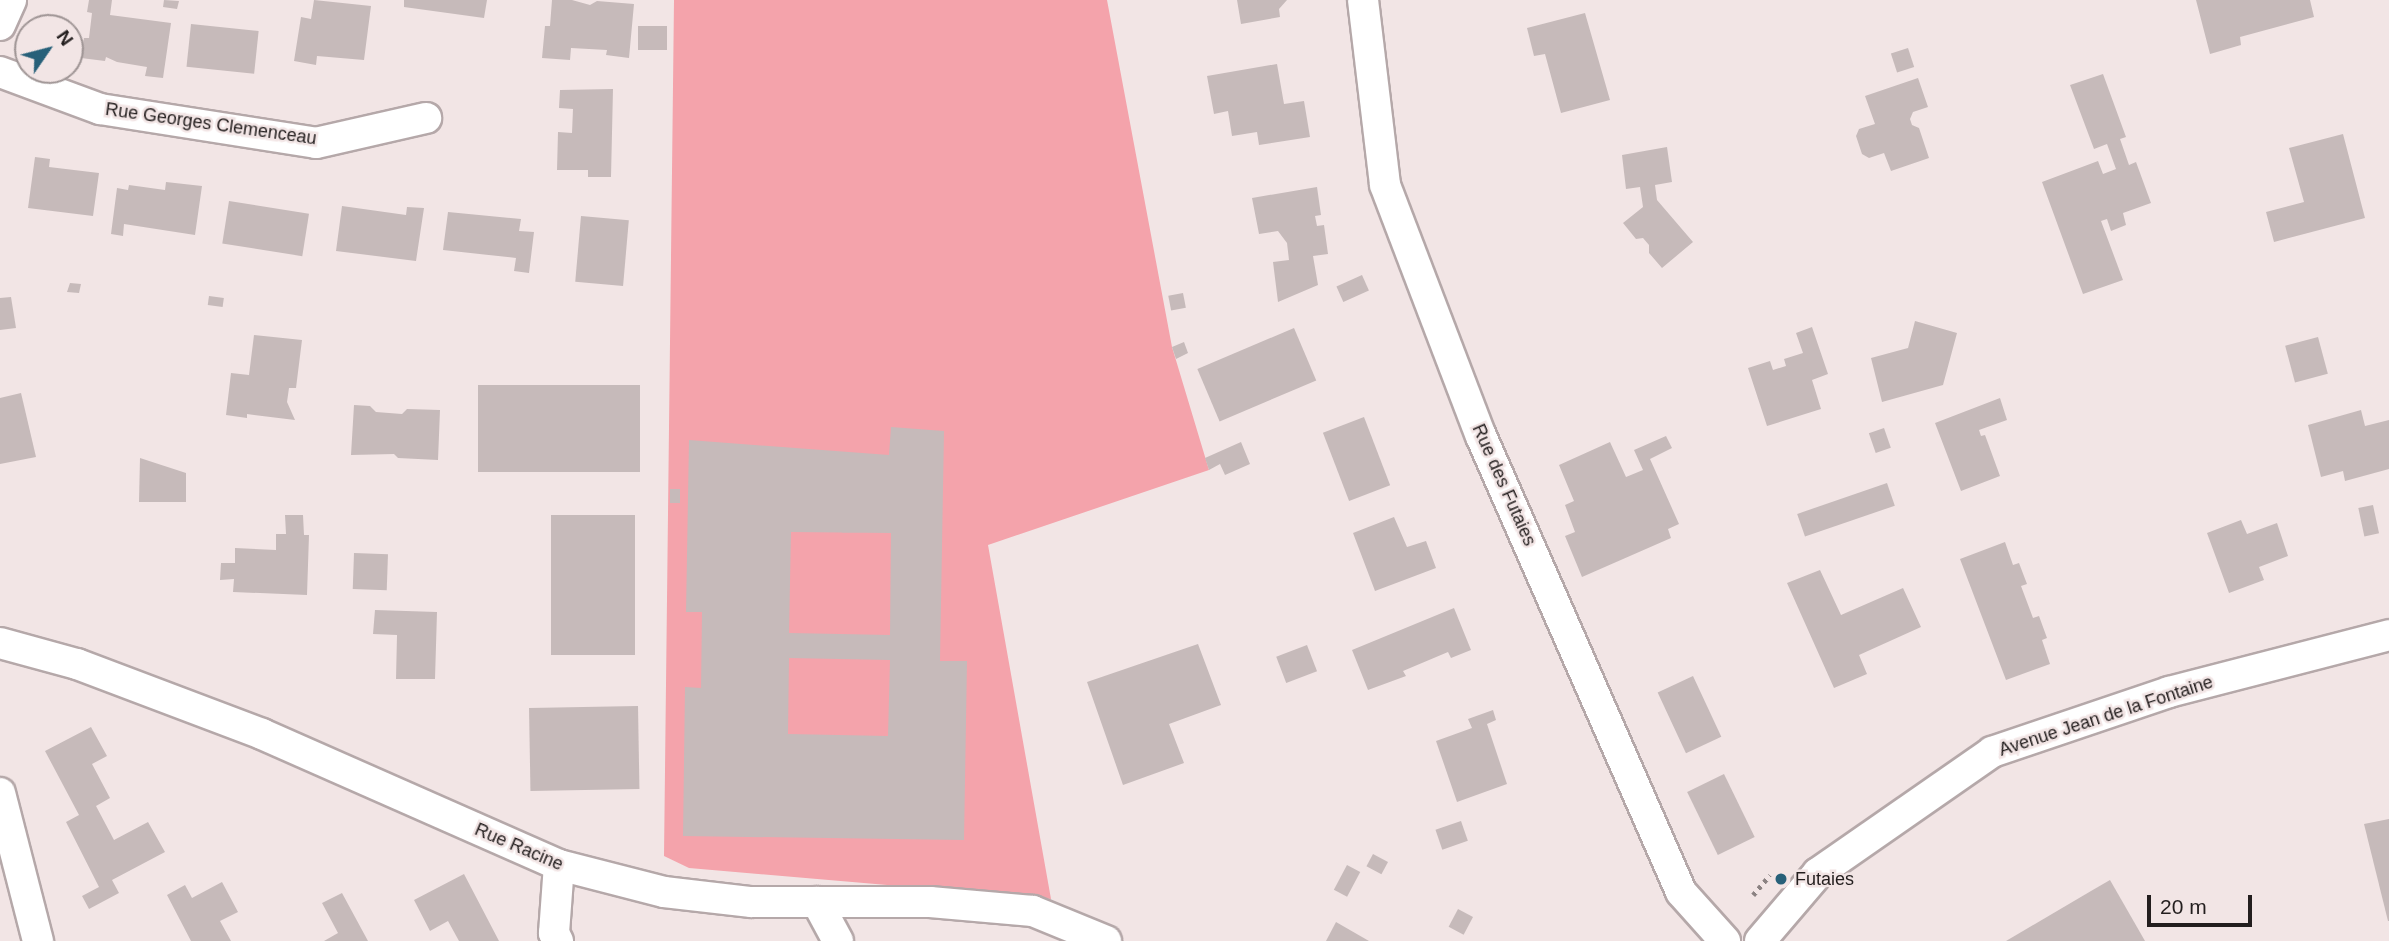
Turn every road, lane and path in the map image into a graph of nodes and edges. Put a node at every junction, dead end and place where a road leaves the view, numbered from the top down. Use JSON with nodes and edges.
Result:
{"nodes":[{"id":1,"x":11,"y":0,"type":"edge"},
{"id":2,"x":1363,"y":0,"type":"edge"},
{"id":3,"x":0,"y":25,"type":"edge"},
{"id":4,"x":0,"y":72,"type":"edge"},
{"id":5,"x":426,"y":118,"type":"dead end"},
{"id":6,"x":2389,"y":635,"type":"edge"},
{"id":7,"x":0,"y":643,"type":"edge"},
{"id":8,"x":0,"y":793,"type":"edge"},
{"id":9,"x":559,"y":865,"type":"junction"},
{"id":10,"x":817,"y":902,"type":"junction"},
{"id":11,"x":38,"y":941,"type":"edge"},
{"id":12,"x":558,"y":941,"type":"edge"},
{"id":13,"x":838,"y":941,"type":"edge"},
{"id":14,"x":1106,"y":941,"type":"edge"},
{"id":15,"x":1725,"y":941,"type":"edge"},
{"id":16,"x":1760,"y":941,"type":"edge"}],
"edges":[{"from":1,"to":3,"type":"street"},
{"from":2,"to":15,"type":"street","name":"Rue des Futaies"},
{"from":4,"to":5,"type":"street","name":"Rue Georges Clemenceau"},
{"from":6,"to":16,"type":"street","name":"Avenue Jean de la Fontaine"},
{"from":7,"to":9,"type":"street","name":"Rue Racine"},
{"from":8,"to":11,"type":"street"},
{"from":9,"to":10,"type":"street","name":"Rue Racine"},
{"from":9,"to":12,"type":"street"},
{"from":10,"to":13,"type":"street"},
{"from":10,"to":14,"type":"street","name":"Rue Racine"}]}
